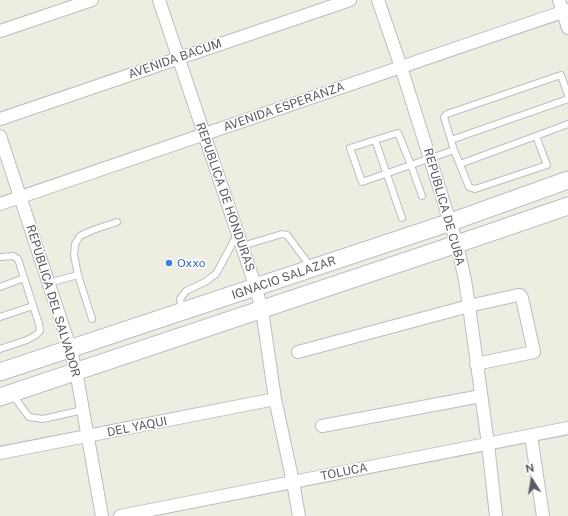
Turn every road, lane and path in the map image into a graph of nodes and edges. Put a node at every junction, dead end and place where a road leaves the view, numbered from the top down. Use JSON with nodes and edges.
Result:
{"nodes":[{"id":1,"x":92,"y":0,"type":"edge"},
{"id":2,"x":159,"y":0,"type":"edge"},
{"id":3,"x":350,"y":0,"type":"edge"},
{"id":4,"x":378,"y":0,"type":"edge"},
{"id":5,"x":559,"y":0,"type":"edge"},
{"id":6,"x":565,"y":11,"type":"edge"},
{"id":7,"x":568,"y":28,"type":"edge"},
{"id":8,"x":0,"y":31,"type":"edge"},
{"id":9,"x":178,"y":58,"type":"junction"},
{"id":10,"x":401,"y":67,"type":"junction"},
{"id":11,"x":568,"y":95,"type":"edge"},
{"id":12,"x":568,"y":99,"type":"edge"},
{"id":13,"x":0,"y":119,"type":"edge"},
{"id":14,"x":568,"y":124,"type":"edge"},
{"id":15,"x":204,"y":135,"type":"junction"},
{"id":16,"x":0,"y":136,"type":"edge"},
{"id":17,"x":536,"y":136,"type":"junction"},
{"id":18,"x":375,"y":140,"type":"junction"},
{"id":19,"x":451,"y":140,"type":"junction"},
{"id":20,"x":454,"y":150,"type":"junction"},
{"id":21,"x":430,"y":158,"type":"junction"},
{"id":22,"x":460,"y":164,"type":"junction"},
{"id":23,"x":411,"y":165,"type":"junction"},
{"id":24,"x":387,"y":174,"type":"junction"},
{"id":25,"x":568,"y":180,"type":"edge"},
{"id":26,"x":422,"y":196,"type":"dead end"},
{"id":27,"x":20,"y":197,"type":"junction"},
{"id":28,"x":0,"y":204,"type":"edge"},
{"id":29,"x":568,"y":206,"type":"edge"},
{"id":30,"x":402,"y":218,"type":"dead end"},
{"id":31,"x":117,"y":222,"type":"dead end"},
{"id":32,"x":450,"y":222,"type":"junction"},
{"id":33,"x":238,"y":233,"type":"junction"},
{"id":34,"x":457,"y":244,"type":"junction"},
{"id":35,"x":242,"y":246,"type":"junction"},
{"id":36,"x":0,"y":257,"type":"edge"},
{"id":37,"x":312,"y":268,"type":"junction"},
{"id":38,"x":78,"y":275,"type":"junction"},
{"id":39,"x":24,"y":278,"type":"junction"},
{"id":40,"x":48,"y":283,"type":"junction"},
{"id":41,"x":0,"y":286,"type":"edge"},
{"id":42,"x":256,"y":288,"type":"junction"},
{"id":43,"x":33,"y":306,"type":"junction"},
{"id":44,"x":469,"y":306,"type":"junction"},
{"id":45,"x":262,"y":310,"type":"junction"},
{"id":46,"x":182,"y":312,"type":"junction"},
{"id":47,"x":0,"y":317,"type":"edge"},
{"id":48,"x":92,"y":319,"type":"dead end"},
{"id":49,"x":70,"y":348,"type":"junction"},
{"id":50,"x":0,"y":349,"type":"edge"},
{"id":51,"x":298,"y":352,"type":"dead end"},
{"id":52,"x":476,"y":364,"type":"junction"},
{"id":53,"x":76,"y":371,"type":"junction"},
{"id":54,"x":0,"y":372,"type":"edge"},
{"id":55,"x":5,"y":395,"type":"edge"},
{"id":56,"x":481,"y":396,"type":"junction"},
{"id":57,"x":275,"y":399,"type":"junction"},
{"id":58,"x":83,"y":410,"type":"junction"},
{"id":59,"x":322,"y":426,"type":"dead end"},
{"id":60,"x":568,"y":428,"type":"edge"},
{"id":61,"x":88,"y":436,"type":"junction"},
{"id":62,"x":532,"y":436,"type":"junction"},
{"id":63,"x":488,"y":444,"type":"junction"},
{"id":64,"x":0,"y":453,"type":"edge"},
{"id":65,"x":293,"y":482,"type":"junction"},
{"id":66,"x":102,"y":516,"type":"edge"},
{"id":67,"x":120,"y":516,"type":"edge"},
{"id":68,"x":299,"y":516,"type":"edge"},
{"id":69,"x":496,"y":516,"type":"edge"},
{"id":70,"x":543,"y":516,"type":"edge"}],
"edges":[{"from":1,"to":8,"type":"street"},
{"from":2,"to":9,"type":"street","name":"REPUBLICA DE HONDURAS"},
{"from":3,"to":9,"type":"street","name":"AVENIDA BACUM"},
{"from":4,"to":10,"type":"street","name":"REPUBLICA DE CUBA"},
{"from":5,"to":6,"type":"street"},
{"from":6,"to":7,"type":"street"},
{"from":6,"to":10,"type":"street","name":"AVENIDA ESPERANZA"},
{"from":9,"to":13,"type":"street","name":"AVENIDA BACUM"},
{"from":9,"to":15,"type":"street","name":"REPUBLICA DE HONDURAS"},
{"from":10,"to":15,"type":"street","name":"AVENIDA ESPERANZA"},
{"from":10,"to":21,"type":"street","name":"REPUBLICA DE CUBA"},
{"from":11,"to":19,"type":"lane"},
{"from":12,"to":19,"type":"lane"},
{"from":14,"to":17,"type":"lane"},
{"from":15,"to":27,"type":"street","name":"AVENIDA ESPERANZA"},
{"from":15,"to":33,"type":"street","name":"REPUBLICA DE HONDURAS"},
{"from":16,"to":27,"type":"street","name":"REPÚBLICA DEL SALVADOR"},
{"from":17,"to":22,"type":"lane"},
{"from":17,"to":22,"type":"lane"},
{"from":18,"to":23,"type":"lane"},
{"from":18,"to":24,"type":"lane"},
{"from":18,"to":24,"type":"lane"},
{"from":19,"to":20,"type":"lane"},
{"from":20,"to":21,"type":"lane"},
{"from":20,"to":22,"type":"lane"},
{"from":21,"to":23,"type":"lane"},
{"from":21,"to":32,"type":"street","name":"REPUBLICA DE CUBA"},
{"from":23,"to":24,"type":"lane"},
{"from":23,"to":26,"type":"lane"},
{"from":24,"to":30,"type":"lane"},
{"from":25,"to":32,"type":"main road","name":"IGNACIO SALAZAR"},
{"from":27,"to":28,"type":"street","name":"AVENIDA ESPERANZA"},
{"from":27,"to":40,"type":"street","name":"REPÚBLICA DEL SALVADOR"},
{"from":29,"to":34,"type":"main road","name":"IGNACIO SALAZAR"},
{"from":31,"to":38,"type":"lane"},
{"from":32,"to":34,"type":"street","name":"REPUBLICA DE CUBA"},
{"from":32,"to":37,"type":"main road","name":"IGNACIO SALAZAR"},
{"from":33,"to":35,"type":"street","name":"REPUBLICA DE HONDURAS"},
{"from":33,"to":46,"type":"lane"},
{"from":34,"to":44,"type":"street","name":"REPUBLICA DE CUBA"},
{"from":34,"to":45,"type":"main road","name":"IGNACIO SALAZAR"},
{"from":35,"to":37,"type":"lane"},
{"from":35,"to":42,"type":"street","name":"REPUBLICA DE HONDURAS"},
{"from":36,"to":39,"type":"lane"},
{"from":37,"to":42,"type":"main road","name":"IGNACIO SALAZAR"},
{"from":38,"to":40,"type":"lane"},
{"from":38,"to":48,"type":"lane"},
{"from":39,"to":41,"type":"lane"},
{"from":39,"to":43,"type":"lane"},
{"from":40,"to":49,"type":"street","name":"REPÚBLICA DEL SALVADOR"},
{"from":42,"to":45,"type":"street","name":"REPUBLICA DE HONDURAS"},
{"from":42,"to":46,"type":"main road","name":"IGNACIO SALAZAR"},
{"from":43,"to":47,"type":"lane"},
{"from":43,"to":50,"type":"lane"},
{"from":44,"to":51,"type":"street"},
{"from":44,"to":52,"type":"street","name":"REPUBLICA DE CUBA"},
{"from":44,"to":52,"type":"street"},
{"from":45,"to":53,"type":"main road","name":"IGNACIO SALAZAR"},
{"from":45,"to":57,"type":"street","name":"REPUBLICA DE HONDURAS"},
{"from":46,"to":49,"type":"main road","name":"IGNACIO SALAZAR"},
{"from":49,"to":53,"type":"street","name":"REPÚBLICA DEL SALVADOR"},
{"from":49,"to":54,"type":"main road","name":"IGNACIO SALAZAR"},
{"from":52,"to":56,"type":"street","name":"REPUBLICA DE CUBA"},
{"from":53,"to":55,"type":"main road","name":"IGNACIO SALAZAR"},
{"from":53,"to":58,"type":"street","name":"REPÚBLICA DEL SALVADOR"},
{"from":55,"to":58,"type":"lane"},
{"from":56,"to":59,"type":"street"},
{"from":56,"to":63,"type":"street","name":"REPUBLICA DE CUBA"},
{"from":57,"to":61,"type":"street","name":"DEL YAQUI"},
{"from":57,"to":65,"type":"street","name":"REPUBLICA DE HONDURAS"},
{"from":58,"to":61,"type":"street","name":"REPÚBLICA DEL SALVADOR"},
{"from":60,"to":62,"type":"street","name":"TOLUCA"},
{"from":61,"to":64,"type":"street","name":"DEL YAQUI"},
{"from":61,"to":66,"type":"street","name":"REPÚBLICA DEL SALVADOR"},
{"from":62,"to":63,"type":"street","name":"TOLUCA"},
{"from":62,"to":70,"type":"street"},
{"from":63,"to":65,"type":"street","name":"TOLUCA"},
{"from":63,"to":69,"type":"street","name":"REPUBLICA DE CUBA"},
{"from":65,"to":67,"type":"street","name":"TOLUCA"},
{"from":65,"to":68,"type":"street","name":"REPUBLICA DE HONDURAS"}]}
